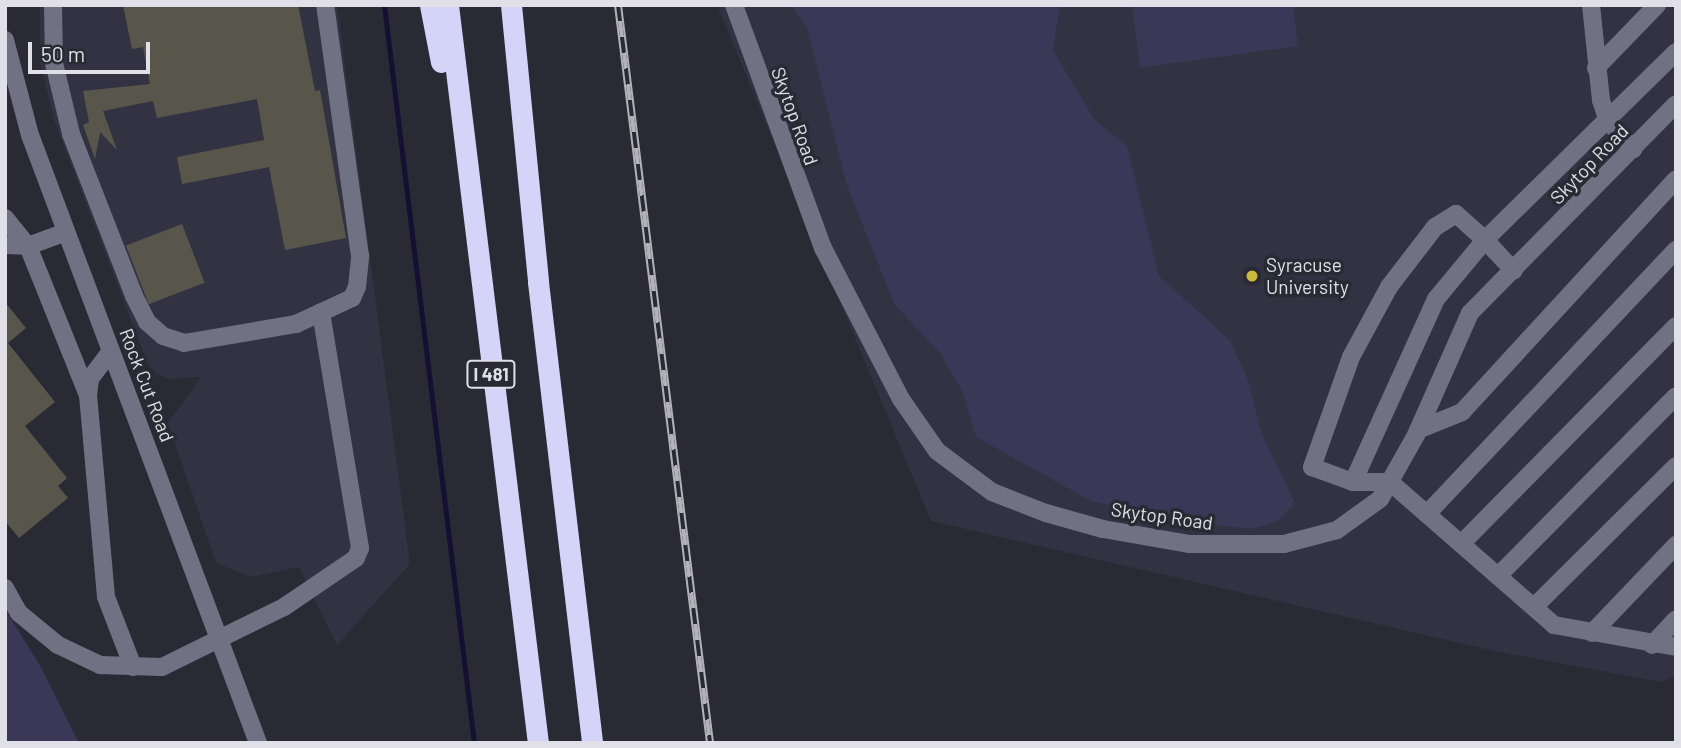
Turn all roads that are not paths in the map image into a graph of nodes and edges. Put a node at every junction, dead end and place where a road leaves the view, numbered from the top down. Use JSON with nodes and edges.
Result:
{"nodes":[{"id":1,"x":53,"y":5,"type":"edge"},
{"id":2,"x":325,"y":5,"type":"edge"},
{"id":3,"x":430,"y":5,"type":"edge"},
{"id":4,"x":448,"y":5,"type":"edge"},
{"id":5,"x":512,"y":5,"type":"edge"},
{"id":6,"x":734,"y":5,"type":"edge"},
{"id":7,"x":1657,"y":5,"type":"edge"},
{"id":8,"x":1592,"y":6,"type":"edge"},
{"id":9,"x":5,"y":40,"type":"edge"},
{"id":10,"x":1676,"y":52,"type":"edge"},
{"id":11,"x":1596,"y":68,"type":"junction"},
{"id":12,"x":1676,"y":104,"type":"edge"},
{"id":13,"x":1608,"y":121,"type":"junction"},
{"id":14,"x":1633,"y":149,"type":"junction"},
{"id":15,"x":1676,"y":179,"type":"edge"},
{"id":16,"x":5,"y":218,"type":"edge"},
{"id":17,"x":66,"y":232,"type":"junction"},
{"id":18,"x":1485,"y":240,"type":"junction"},
{"id":19,"x":5,"y":245,"type":"edge"},
{"id":20,"x":28,"y":246,"type":"junction"},
{"id":21,"x":1676,"y":250,"type":"edge"},
{"id":22,"x":1514,"y":271,"type":"junction"},
{"id":23,"x":483,"y":304,"type":"junction"},
{"id":24,"x":321,"y":312,"type":"junction"},
{"id":25,"x":1676,"y":326,"type":"edge"},
{"id":26,"x":111,"y":351,"type":"junction"},
{"id":27,"x":88,"y":395,"type":"junction"},
{"id":28,"x":1676,"y":396,"type":"edge"},
{"id":29,"x":1418,"y":430,"type":"junction"},
{"id":30,"x":1676,"y":466,"type":"edge"},
{"id":31,"x":1353,"y":482,"type":"junction"},
{"id":32,"x":1390,"y":482,"type":"junction"},
{"id":33,"x":1427,"y":514,"type":"junction"},
{"id":34,"x":1461,"y":544,"type":"junction"},
{"id":35,"x":1676,"y":545,"type":"edge"},
{"id":36,"x":1498,"y":576,"type":"junction"},
{"id":37,"x":5,"y":588,"type":"edge"},
{"id":38,"x":1534,"y":607,"type":"junction"},
{"id":39,"x":1676,"y":619,"type":"edge"},
{"id":40,"x":1592,"y":633,"type":"junction"},
{"id":41,"x":222,"y":640,"type":"junction"},
{"id":42,"x":1652,"y":645,"type":"junction"},
{"id":43,"x":1676,"y":648,"type":"edge"},
{"id":44,"x":133,"y":667,"type":"junction"},
{"id":45,"x":258,"y":743,"type":"edge"},
{"id":46,"x":538,"y":743,"type":"edge"},
{"id":47,"x":592,"y":743,"type":"edge"}],
"edges":[{"from":1,"to":24,"type":"street"},
{"from":2,"to":24,"type":"street"},
{"from":3,"to":23,"type":"highway"},
{"from":4,"to":23,"type":"highway","number":"I 481"},
{"from":5,"to":47,"type":"highway"},
{"from":6,"to":32,"type":"street","name":"Skytop Road"},
{"from":7,"to":11,"type":"street"},
{"from":8,"to":11,"type":"street"},
{"from":9,"to":17,"type":"street","name":"Rock Cut Road"},
{"from":10,"to":13,"type":"street"},
{"from":11,"to":13,"type":"street"},
{"from":12,"to":14,"type":"street","name":"Skytop Road"},
{"from":13,"to":14,"type":"street"},
{"from":13,"to":18,"type":"street"},
{"from":14,"to":22,"type":"street","name":"Skytop Road"},
{"from":15,"to":29,"type":"street"},
{"from":16,"to":20,"type":"street"},
{"from":17,"to":20,"type":"street"},
{"from":17,"to":26,"type":"street","name":"Rock Cut Road"},
{"from":18,"to":22,"type":"street"},
{"from":18,"to":31,"type":"street"},
{"from":18,"to":31,"type":"street"},
{"from":19,"to":20,"type":"street"},
{"from":20,"to":27,"type":"street"},
{"from":21,"to":33,"type":"street"},
{"from":22,"to":29,"type":"street","name":"Skytop Road"},
{"from":23,"to":46,"type":"highway","number":"I 481"},
{"from":24,"to":41,"type":"street"},
{"from":25,"to":34,"type":"street"},
{"from":26,"to":27,"type":"street"},
{"from":26,"to":41,"type":"street","name":"Rock Cut Road"},
{"from":27,"to":44,"type":"street"},
{"from":28,"to":36,"type":"street"},
{"from":29,"to":32,"type":"street","name":"Skytop Road"},
{"from":30,"to":38,"type":"street"},
{"from":31,"to":32,"type":"street"},
{"from":32,"to":33,"type":"street"},
{"from":33,"to":34,"type":"street"},
{"from":34,"to":36,"type":"street"},
{"from":35,"to":40,"type":"street"},
{"from":36,"to":38,"type":"street"},
{"from":37,"to":44,"type":"street"},
{"from":38,"to":40,"type":"street"},
{"from":39,"to":42,"type":"street"},
{"from":40,"to":42,"type":"street"},
{"from":41,"to":44,"type":"street"},
{"from":41,"to":45,"type":"street","name":"Rock Cut Road"},
{"from":42,"to":43,"type":"street"}]}
